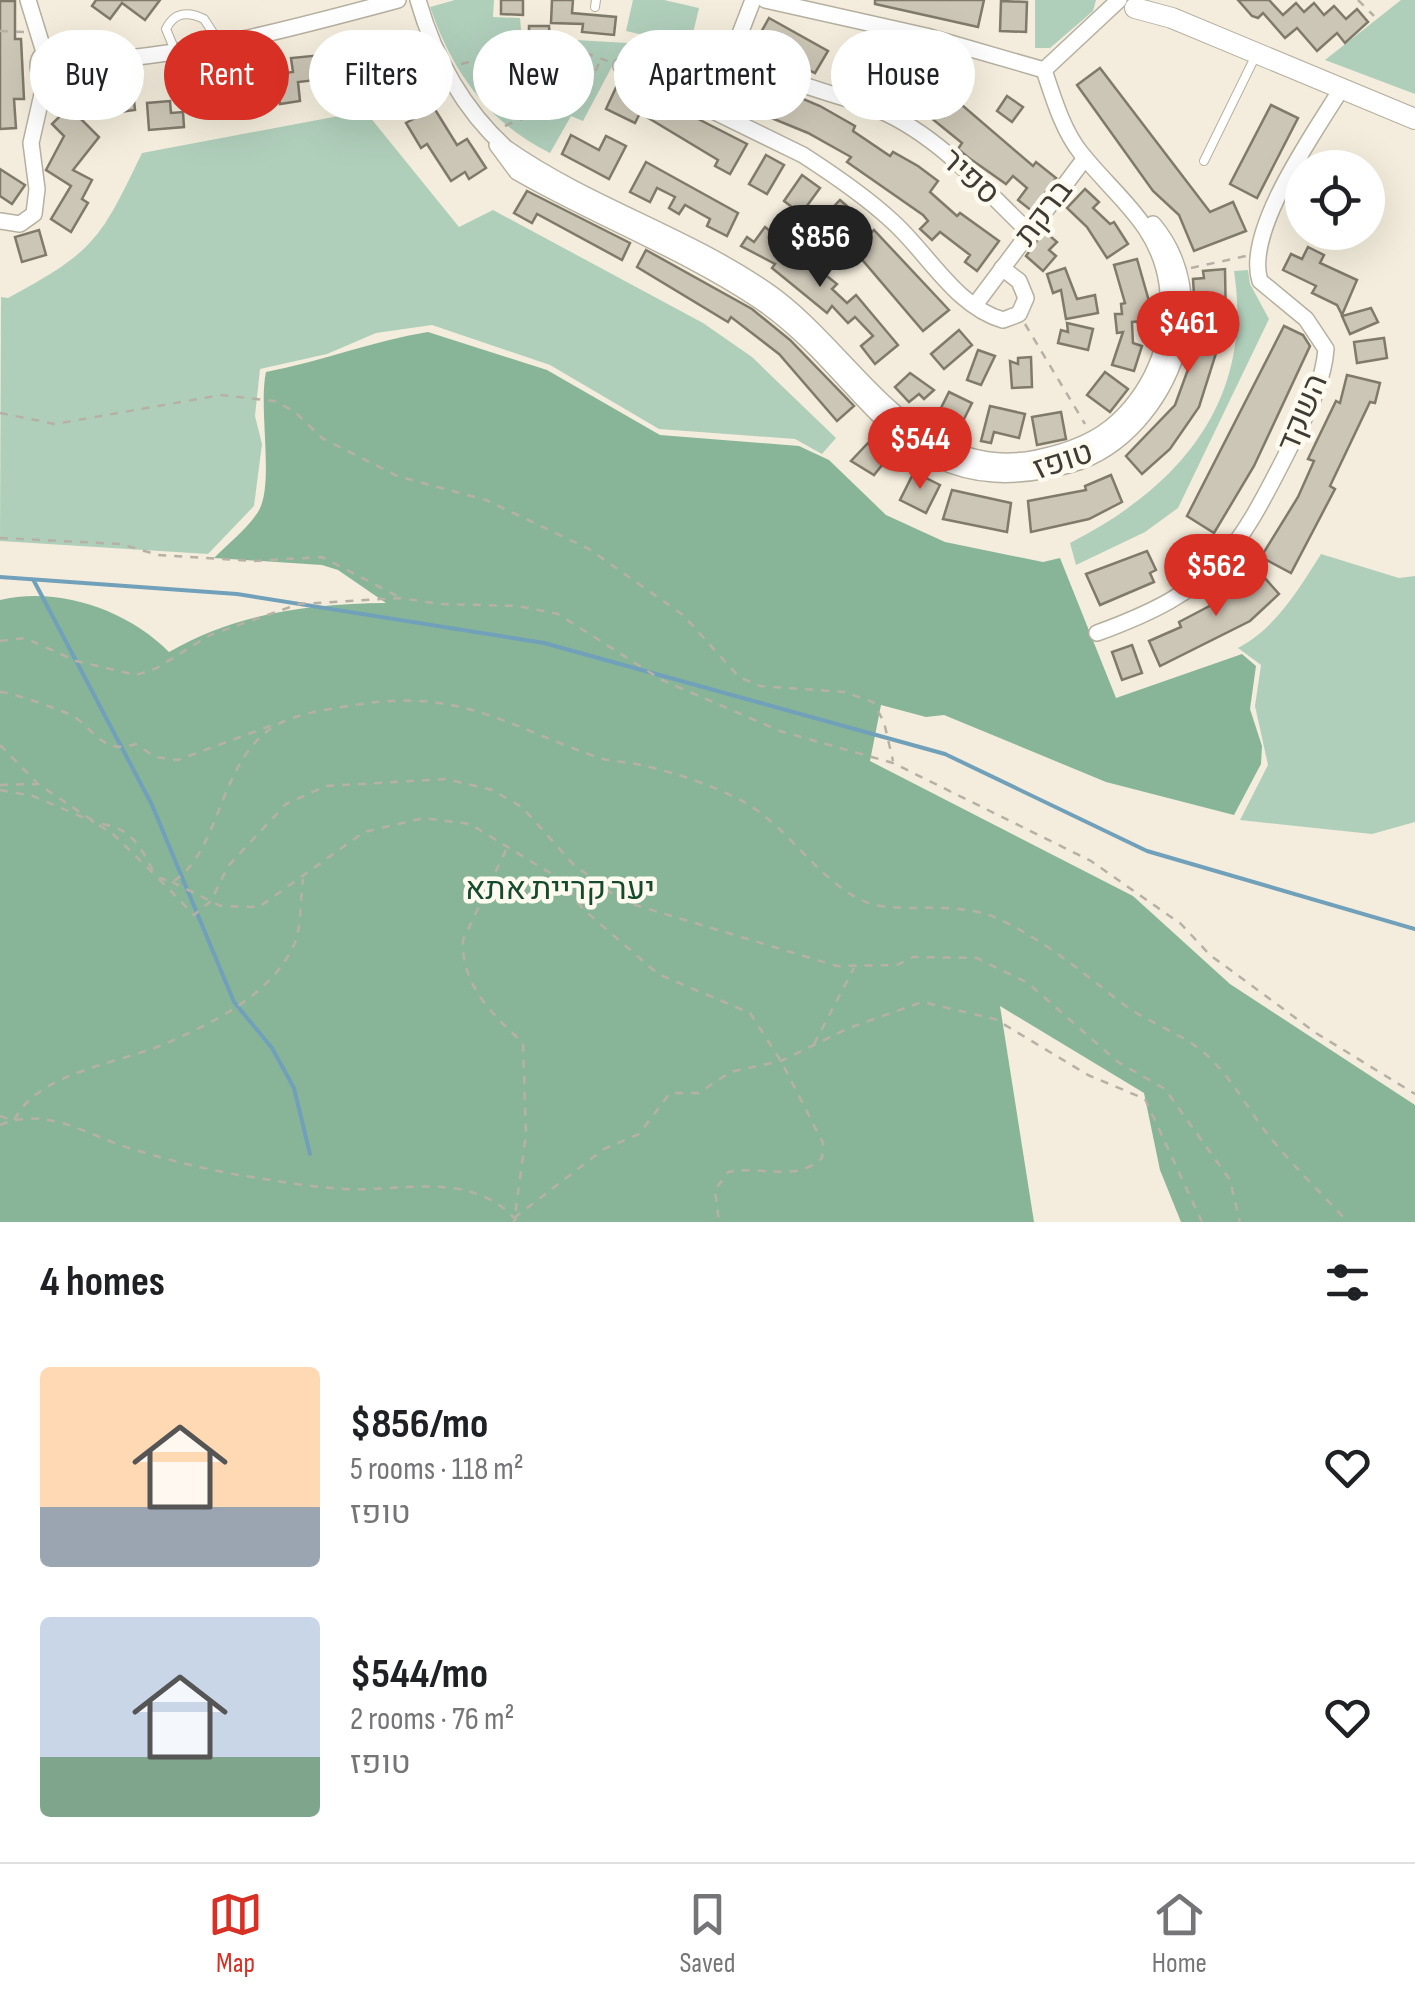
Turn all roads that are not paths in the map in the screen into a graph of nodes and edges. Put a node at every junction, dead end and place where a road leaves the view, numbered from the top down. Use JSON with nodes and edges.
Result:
{"nodes":[{"id":1,"x":28,"y":0,"type":"edge"},
{"id":2,"x":398,"y":0,"type":"edge"},
{"id":3,"x":418,"y":0,"type":"edge"},
{"id":4,"x":753,"y":0,"type":"edge"},
{"id":5,"x":765,"y":0,"type":"edge"},
{"id":6,"x":1131,"y":4,"type":"edge"},
{"id":7,"x":36,"y":30,"type":"edge"},
{"id":8,"x":166,"y":30,"type":"edge"},
{"id":9,"x":211,"y":30,"type":"edge"},
{"id":10,"x":283,"y":30,"type":"edge"},
{"id":11,"x":1256,"y":55,"type":"junction"},
{"id":12,"x":1044,"y":70,"type":"junction"},
{"id":13,"x":1340,"y":90,"type":"junction"},
{"id":14,"x":1415,"y":118,"type":"edge"},
{"id":15,"x":37,"y":120,"type":"edge"},
{"id":16,"x":731,"y":120,"type":"edge"},
{"id":17,"x":490,"y":134,"type":"junction"},
{"id":18,"x":1085,"y":158,"type":"junction"},
{"id":19,"x":1204,"y":161,"type":"dead end"},
{"id":20,"x":1132,"y":205,"type":"junction"},
{"id":21,"x":0,"y":221,"type":"edge"},
{"id":22,"x":1029,"y":232,"type":"junction"},
{"id":23,"x":1002,"y":268,"type":"junction"},
{"id":24,"x":975,"y":305,"type":"junction"},
{"id":25,"x":1097,"y":632,"type":"dead end"}],
"edges":[{"from":1,"to":7,"type":"street"},
{"from":2,"to":10,"type":"street"},
{"from":3,"to":17,"type":"street","name":"טופז"},
{"from":4,"to":22,"type":"street","name":"ספיר"},
{"from":5,"to":12,"type":"street"},
{"from":6,"to":11,"type":"street"},
{"from":6,"to":12,"type":"street"},
{"from":8,"to":9,"type":"lane"},
{"from":11,"to":13,"type":"street"},
{"from":11,"to":19,"type":"lane"},
{"from":12,"to":18,"type":"street","name":"טופז"},
{"from":13,"to":14,"type":"street"},
{"from":13,"to":25,"type":"street","name":"השקד"},
{"from":15,"to":21,"type":"street"},
{"from":16,"to":24,"type":"street"},
{"from":17,"to":20,"type":"street","name":"טופז"},
{"from":17,"to":20,"type":"street","name":"טופז"},
{"from":18,"to":20,"type":"street","name":"טופז"},
{"from":18,"to":22,"type":"street","name":"ברקת"},
{"from":22,"to":23,"type":"street","name":"ברקת"},
{"from":23,"to":24,"type":"street","name":"ברקת"},
{"from":23,"to":24,"type":"street"}]}
